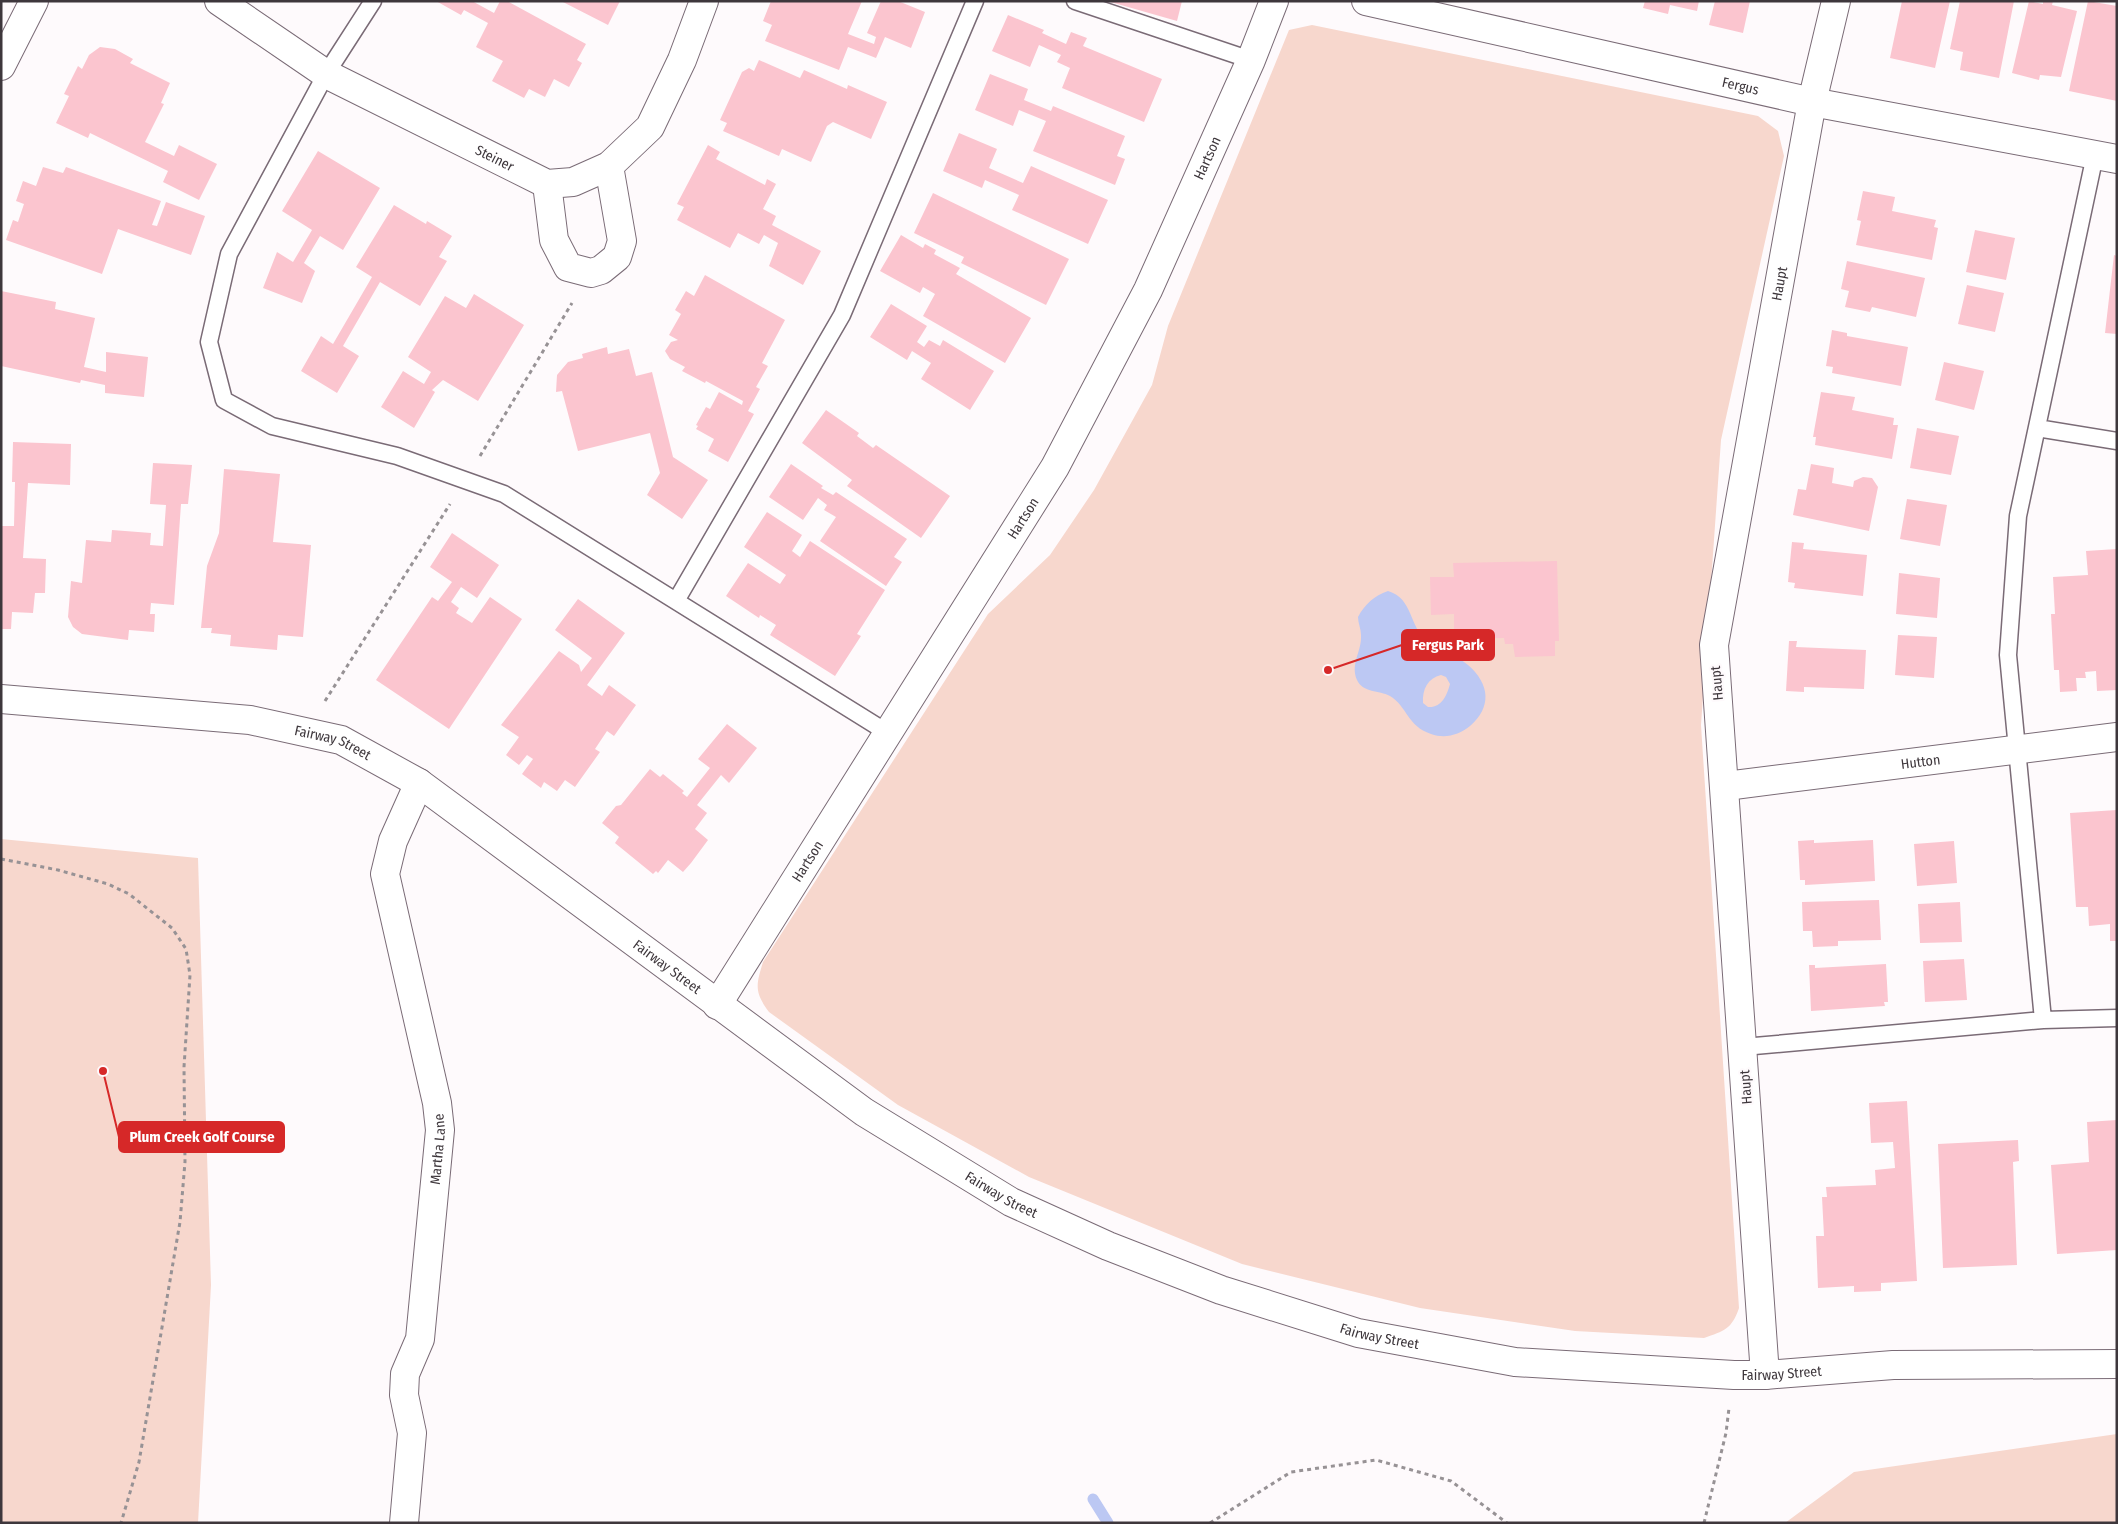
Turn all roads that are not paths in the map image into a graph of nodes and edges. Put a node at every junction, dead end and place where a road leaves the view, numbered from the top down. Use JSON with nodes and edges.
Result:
{"nodes":[{"id":1,"x":34,"y":1,"type":"edge"},
{"id":2,"x":219,"y":1,"type":"edge"},
{"id":3,"x":373,"y":1,"type":"edge"},
{"id":4,"x":704,"y":1,"type":"edge"},
{"id":5,"x":975,"y":1,"type":"edge"},
{"id":6,"x":1075,"y":1,"type":"edge"},
{"id":7,"x":1274,"y":1,"type":"edge"},
{"id":8,"x":1366,"y":1,"type":"edge"},
{"id":9,"x":1836,"y":1,"type":"edge"},
{"id":10,"x":1251,"y":60,"type":"junction"},
{"id":11,"x":1,"y":66,"type":"edge"},
{"id":12,"x":326,"y":74,"type":"junction"},
{"id":13,"x":1812,"y":102,"type":"junction"},
{"id":14,"x":2106,"y":157,"type":"edge"},
{"id":15,"x":609,"y":166,"type":"junction"},
{"id":16,"x":547,"y":184,"type":"junction"},
{"id":17,"x":2036,"y":428,"type":"junction"},
{"id":18,"x":2117,"y":441,"type":"edge"},
{"id":19,"x":676,"y":601,"type":"junction"},
{"id":20,"x":1,"y":699,"type":"edge"},
{"id":21,"x":888,"y":733,"type":"junction"},
{"id":22,"x":2117,"y":737,"type":"edge"},
{"id":23,"x":2017,"y":749,"type":"junction"},
{"id":24,"x":419,"y":783,"type":"junction"},
{"id":25,"x":1726,"y":786,"type":"junction"},
{"id":26,"x":717,"y":1004,"type":"junction"},
{"id":27,"x":2117,"y":1018,"type":"edge"},
{"id":28,"x":2043,"y":1020,"type":"junction"},
{"id":29,"x":1743,"y":1047,"type":"junction"},
{"id":30,"x":2117,"y":1364,"type":"edge"},
{"id":31,"x":1765,"y":1376,"type":"junction"},
{"id":32,"x":404,"y":1523,"type":"edge"}],
"edges":[{"from":1,"to":11,"type":"street"},
{"from":2,"to":12,"type":"street","name":"Steiner"},
{"from":3,"to":12,"type":"lane"},
{"from":4,"to":15,"type":"street"},
{"from":5,"to":19,"type":"lane"},
{"from":6,"to":10,"type":"lane"},
{"from":7,"to":10,"type":"street","name":"Hartson"},
{"from":8,"to":13,"type":"street","name":"Fergus"},
{"from":9,"to":13,"type":"street","name":"Haupt"},
{"from":10,"to":21,"type":"street","name":"Hartson"},
{"from":12,"to":16,"type":"street","name":"Steiner"},
{"from":12,"to":19,"type":"lane"},
{"from":13,"to":14,"type":"street","name":"Fergus"},
{"from":13,"to":25,"type":"street","name":"Haupt"},
{"from":14,"to":17,"type":"lane"},
{"from":15,"to":16,"type":"street"},
{"from":15,"to":16,"type":"street"},
{"from":17,"to":18,"type":"lane"},
{"from":17,"to":23,"type":"lane"},
{"from":19,"to":21,"type":"lane"},
{"from":20,"to":24,"type":"street","name":"Fairway Street"},
{"from":21,"to":26,"type":"street","name":"Hartson"},
{"from":22,"to":23,"type":"street","name":"Hutton"},
{"from":23,"to":25,"type":"street","name":"Hutton"},
{"from":23,"to":28,"type":"lane"},
{"from":24,"to":26,"type":"street","name":"Fairway Street"},
{"from":24,"to":32,"type":"street","name":"Martha Lane"},
{"from":25,"to":29,"type":"street","name":"Haupt"},
{"from":26,"to":31,"type":"street","name":"Fairway Street"},
{"from":27,"to":28,"type":"lane"},
{"from":28,"to":29,"type":"lane"},
{"from":29,"to":31,"type":"street","name":"Haupt"},
{"from":30,"to":31,"type":"street","name":"Fairway Street"}]}
